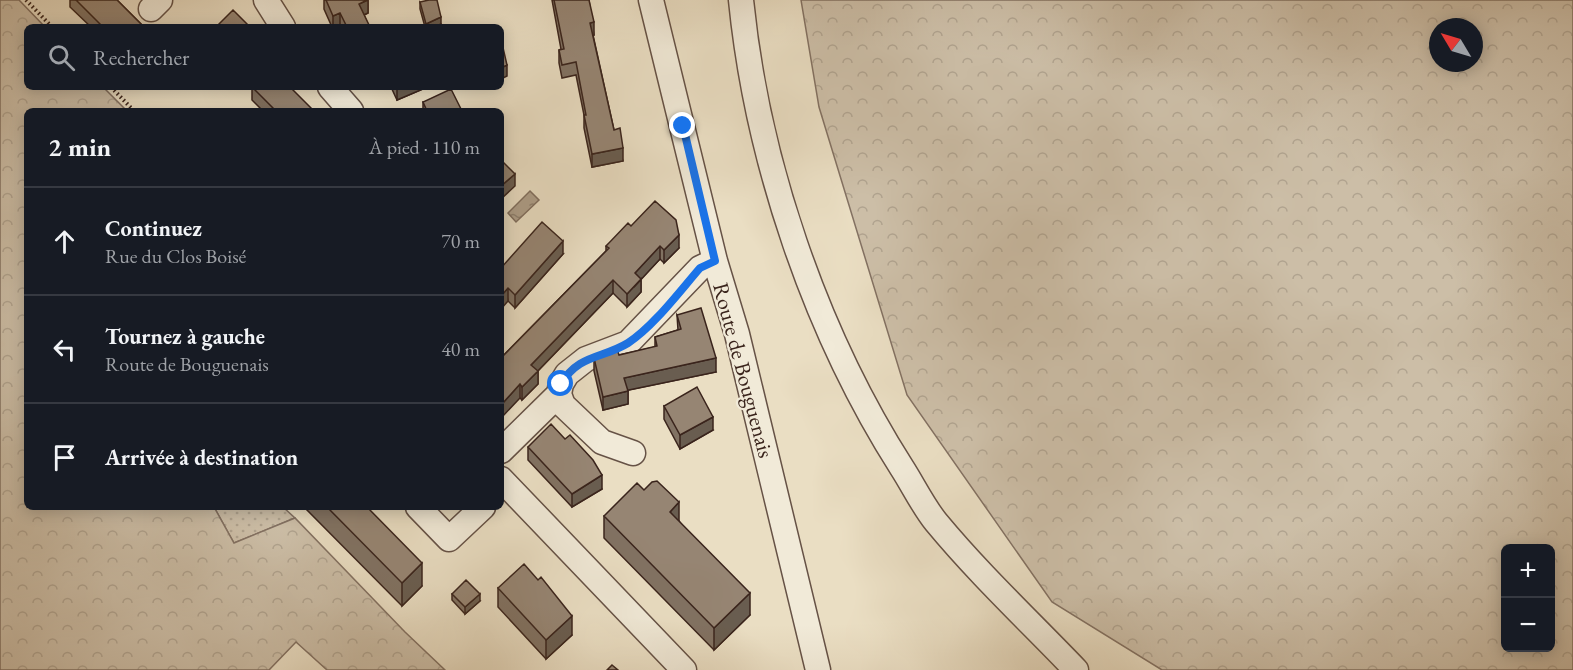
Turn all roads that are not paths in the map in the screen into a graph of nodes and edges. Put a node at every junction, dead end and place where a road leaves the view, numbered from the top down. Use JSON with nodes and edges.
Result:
{"nodes":[{"id":1,"x":266,"y":0,"type":"edge"},
{"id":2,"x":651,"y":0,"type":"edge"},
{"id":3,"x":741,"y":0,"type":"edge"},
{"id":4,"x":281,"y":24,"type":"edge"},
{"id":5,"x":333,"y":90,"type":"edge"},
{"id":6,"x":348,"y":108,"type":"edge"},
{"id":7,"x":715,"y":261,"type":"junction"},
{"id":8,"x":560,"y":394,"type":"junction"},
{"id":9,"x":504,"y":448,"type":"edge"},
{"id":10,"x":633,"y":453,"type":"dead end"},
{"id":11,"x":504,"y":485,"type":"edge"},
{"id":12,"x":421,"y":510,"type":"edge"},
{"id":13,"x":480,"y":510,"type":"edge"},
{"id":14,"x":684,"y":670,"type":"edge"},
{"id":15,"x":818,"y":670,"type":"edge"},
{"id":16,"x":1076,"y":670,"type":"edge"}],
"edges":[{"from":1,"to":4,"type":"street"},
{"from":2,"to":7,"type":"street","name":"Route de Bouguenais"},
{"from":3,"to":16,"type":"street"},
{"from":5,"to":6,"type":"street"},
{"from":7,"to":8,"type":"street"},
{"from":7,"to":15,"type":"street","name":"Route de Bouguenais"},
{"from":8,"to":9,"type":"street"},
{"from":8,"to":10,"type":"street"},
{"from":11,"to":14,"type":"street"},
{"from":12,"to":13,"type":"street"}]}
